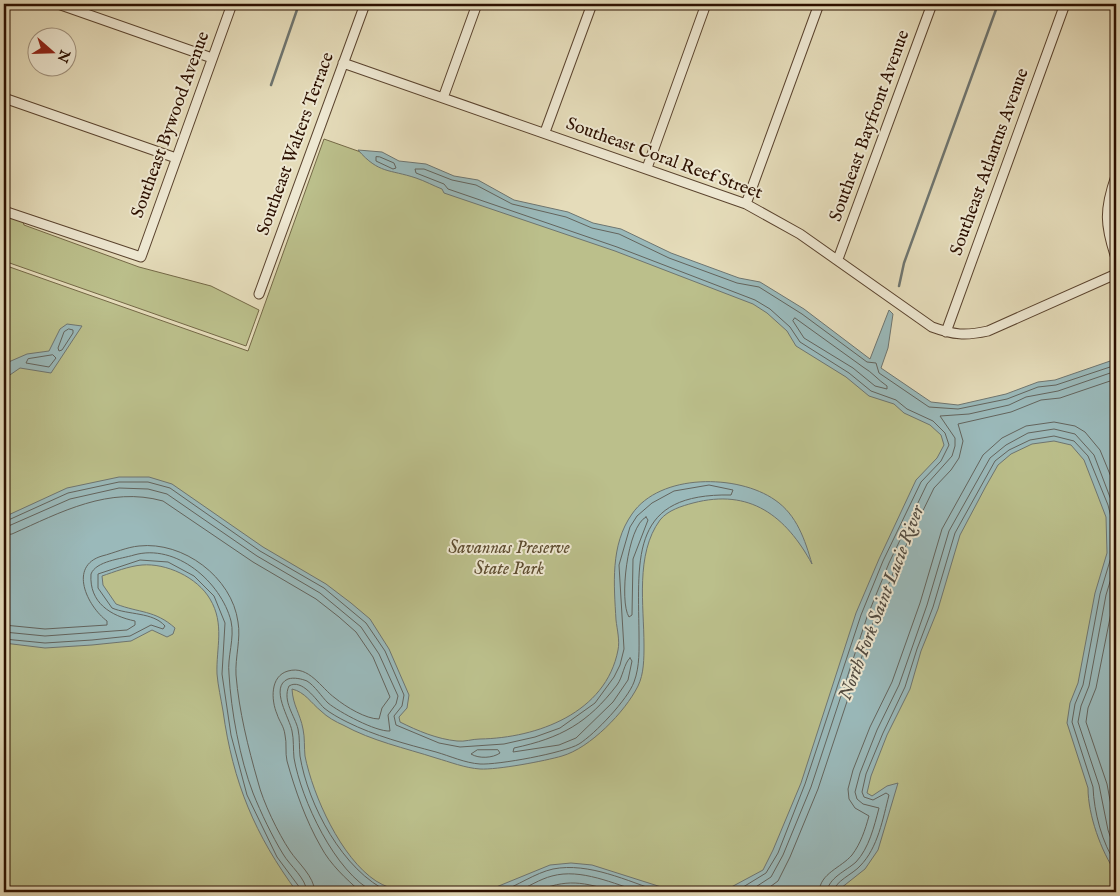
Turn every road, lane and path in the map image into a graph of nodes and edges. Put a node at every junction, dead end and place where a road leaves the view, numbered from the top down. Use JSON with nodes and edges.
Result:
{"nodes":[{"id":1,"x":58,"y":4,"type":"edge"},
{"id":2,"x":232,"y":4,"type":"edge"},
{"id":3,"x":364,"y":4,"type":"edge"},
{"id":4,"x":477,"y":4,"type":"edge"},
{"id":5,"x":592,"y":4,"type":"edge"},
{"id":6,"x":706,"y":4,"type":"edge"},
{"id":7,"x":819,"y":4,"type":"edge"},
{"id":8,"x":932,"y":4,"type":"edge"},
{"id":9,"x":1065,"y":4,"type":"edge"},
{"id":10,"x":212,"y":58,"type":"junction"},
{"id":11,"x":343,"y":64,"type":"junction"},
{"id":12,"x":4,"y":98,"type":"edge"},
{"id":13,"x":443,"y":98,"type":"junction"},
{"id":14,"x":545,"y":132,"type":"junction"},
{"id":15,"x":176,"y":158,"type":"junction"},
{"id":16,"x":647,"y":168,"type":"junction"},
{"id":17,"x":1116,"y":176,"type":"edge"},
{"id":18,"x":746,"y":204,"type":"junction"},
{"id":19,"x":4,"y":211,"type":"edge"},
{"id":20,"x":1116,"y":258,"type":"edge"},
{"id":21,"x":838,"y":259,"type":"junction"},
{"id":22,"x":1116,"y":274,"type":"edge"},
{"id":23,"x":259,"y":294,"type":"dead end"},
{"id":24,"x":946,"y":332,"type":"junction"}],
"edges":[{"from":1,"to":10,"type":"street"},
{"from":2,"to":10,"type":"street","name":"Southeast Bywood Avenue"},
{"from":3,"to":11,"type":"street","name":"Southeast Walters Terrace"},
{"from":4,"to":13,"type":"street"},
{"from":5,"to":14,"type":"street"},
{"from":6,"to":16,"type":"street"},
{"from":7,"to":18,"type":"street"},
{"from":8,"to":21,"type":"street","name":"Southeast Bayfront Avenue"},
{"from":9,"to":24,"type":"street","name":"Southeast Atlantus Avenue"},
{"from":10,"to":15,"type":"street","name":"Southeast Bywood Avenue"},
{"from":11,"to":13,"type":"street","name":"Southeast Coral Reef Street"},
{"from":11,"to":23,"type":"street","name":"Southeast Walters Terrace"},
{"from":12,"to":15,"type":"street"},
{"from":13,"to":14,"type":"street","name":"Southeast Coral Reef Street"},
{"from":14,"to":16,"type":"street","name":"Southeast Coral Reef Street"},
{"from":15,"to":19,"type":"street","name":"Southeast Bywood Avenue"},
{"from":16,"to":18,"type":"street","name":"Southeast Coral Reef Street"},
{"from":17,"to":20,"type":"street"},
{"from":18,"to":21,"type":"street","name":"Southeast Coral Reef Street"},
{"from":21,"to":24,"type":"street","name":"Southeast Coral Reef Street"},
{"from":22,"to":24,"type":"street","name":"Southeast Coral Reef Street"}]}
